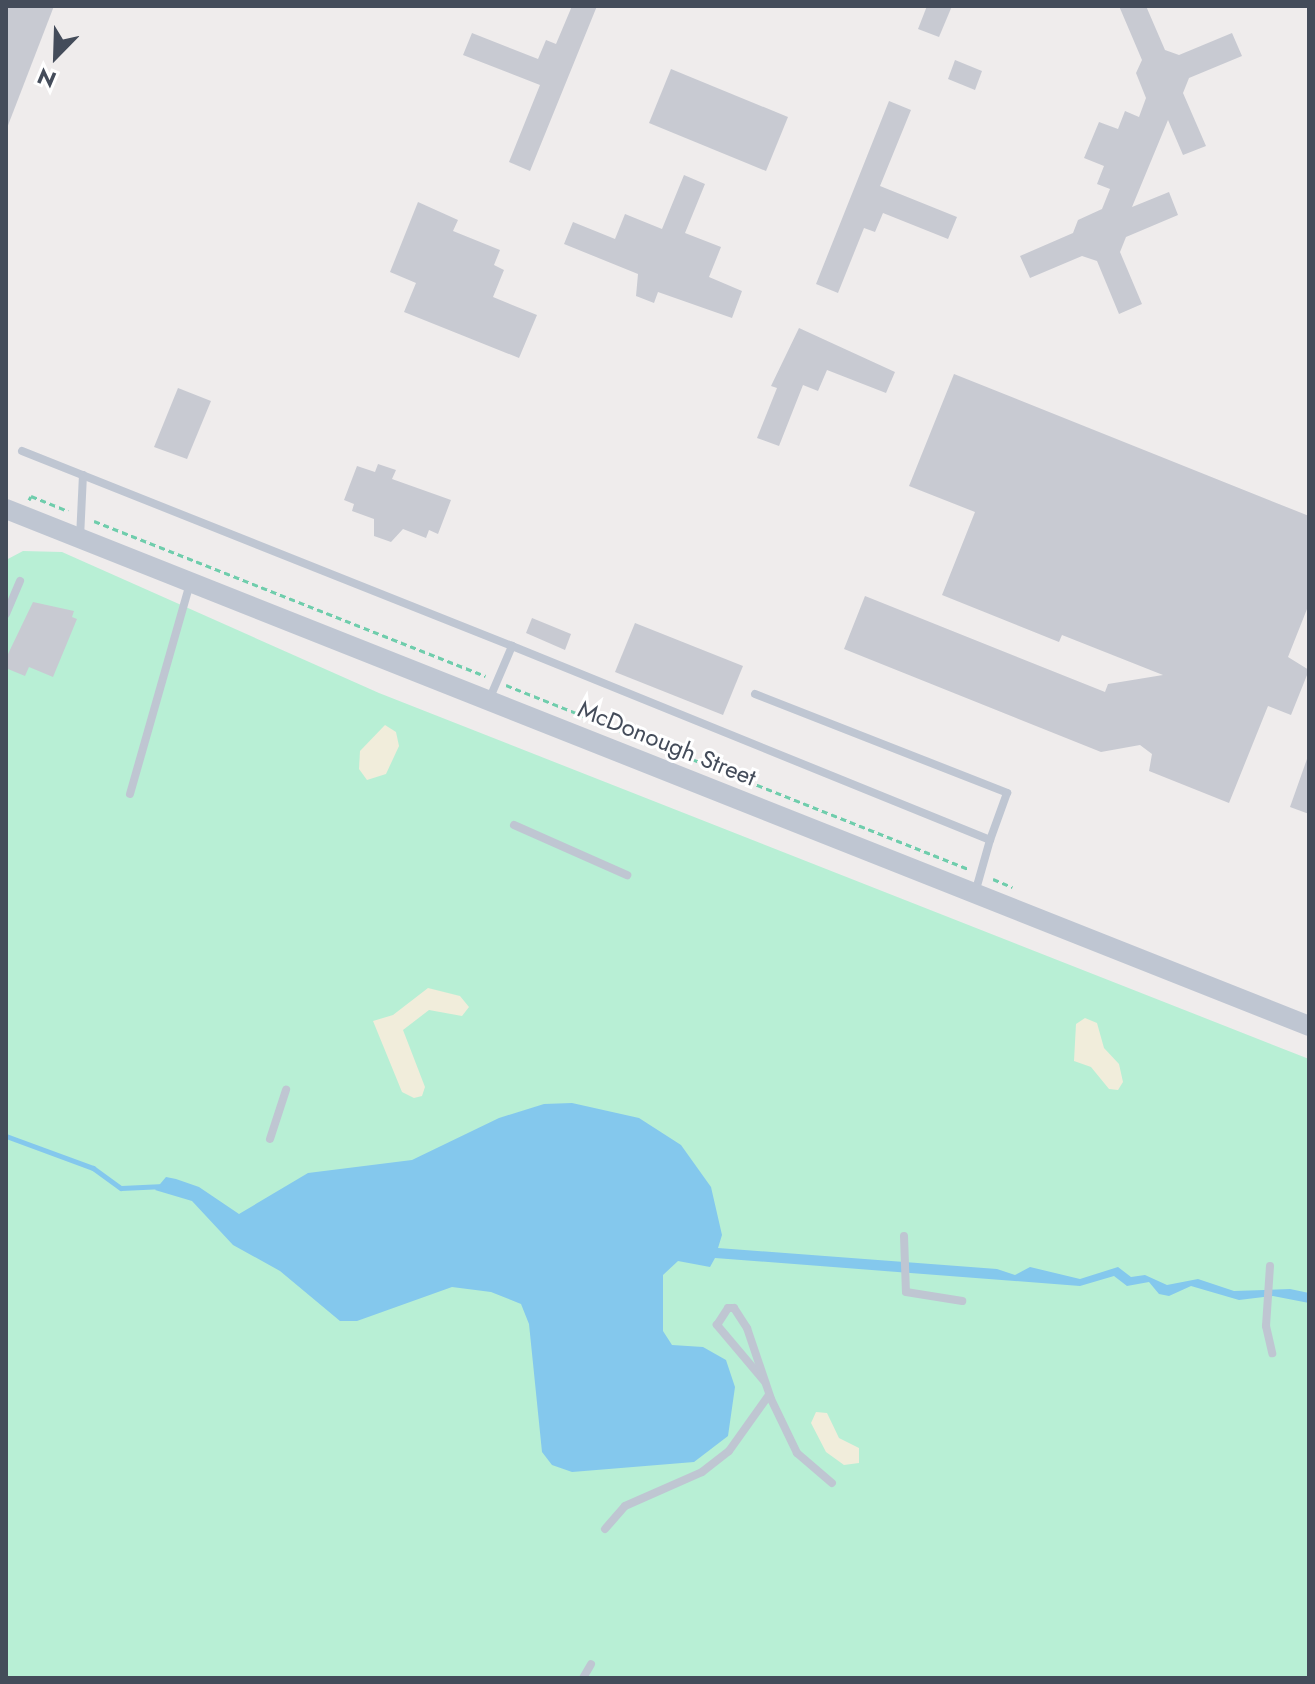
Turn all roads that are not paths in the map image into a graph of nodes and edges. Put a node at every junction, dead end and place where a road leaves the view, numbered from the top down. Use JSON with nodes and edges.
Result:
{"nodes":[{"id":1,"x":22,"y":451,"type":"dead end"},
{"id":2,"x":83,"y":475,"type":"junction"},
{"id":3,"x":14,"y":512,"type":"edge"},
{"id":4,"x":80,"y":538,"type":"junction"},
{"id":5,"x":20,"y":581,"type":"dead end"},
{"id":6,"x":190,"y":582,"type":"junction"},
{"id":7,"x":6,"y":614,"type":"edge"},
{"id":8,"x":512,"y":646,"type":"junction"},
{"id":9,"x":493,"y":691,"type":"junction"},
{"id":10,"x":755,"y":694,"type":"dead end"},
{"id":11,"x":130,"y":794,"type":"dead end"},
{"id":12,"x":514,"y":825,"type":"dead end"},
{"id":13,"x":990,"y":840,"type":"junction"},
{"id":14,"x":627,"y":875,"type":"dead end"},
{"id":15,"x":978,"y":883,"type":"junction"},
{"id":16,"x":1309,"y":1026,"type":"edge"},
{"id":17,"x":286,"y":1090,"type":"dead end"},
{"id":18,"x":270,"y":1139,"type":"dead end"},
{"id":19,"x":904,"y":1236,"type":"dead end"},
{"id":20,"x":1270,"y":1266,"type":"dead end"},
{"id":21,"x":962,"y":1301,"type":"dead end"},
{"id":22,"x":1272,"y":1353,"type":"dead end"},
{"id":23,"x":765,"y":1382,"type":"junction"},
{"id":24,"x":770,"y":1395,"type":"junction"},
{"id":25,"x":832,"y":1483,"type":"dead end"},
{"id":26,"x":605,"y":1529,"type":"dead end"},
{"id":27,"x":591,"y":1664,"type":"dead end"},
{"id":28,"x":583,"y":1678,"type":"edge"}],
"edges":[{"from":1,"to":2,"type":"lane"},
{"from":2,"to":4,"type":"lane"},
{"from":2,"to":8,"type":"lane"},
{"from":3,"to":4,"type":"street","name":"McDonough Street"},
{"from":4,"to":6,"type":"street","name":"McDonough Street"},
{"from":5,"to":7,"type":"lane"},
{"from":6,"to":9,"type":"street","name":"McDonough Street"},
{"from":6,"to":11,"type":"lane"},
{"from":8,"to":9,"type":"lane"},
{"from":8,"to":13,"type":"lane"},
{"from":9,"to":15,"type":"street","name":"McDonough Street"},
{"from":10,"to":13,"type":"lane"},
{"from":12,"to":14,"type":"lane"},
{"from":13,"to":15,"type":"lane"},
{"from":15,"to":16,"type":"street","name":"McDonough Street"},
{"from":17,"to":18,"type":"lane"},
{"from":19,"to":21,"type":"lane"},
{"from":20,"to":22,"type":"lane"},
{"from":23,"to":23,"type":"lane"},
{"from":23,"to":24,"type":"lane"},
{"from":24,"to":25,"type":"lane"},
{"from":24,"to":26,"type":"lane"},
{"from":27,"to":28,"type":"lane"}]}
